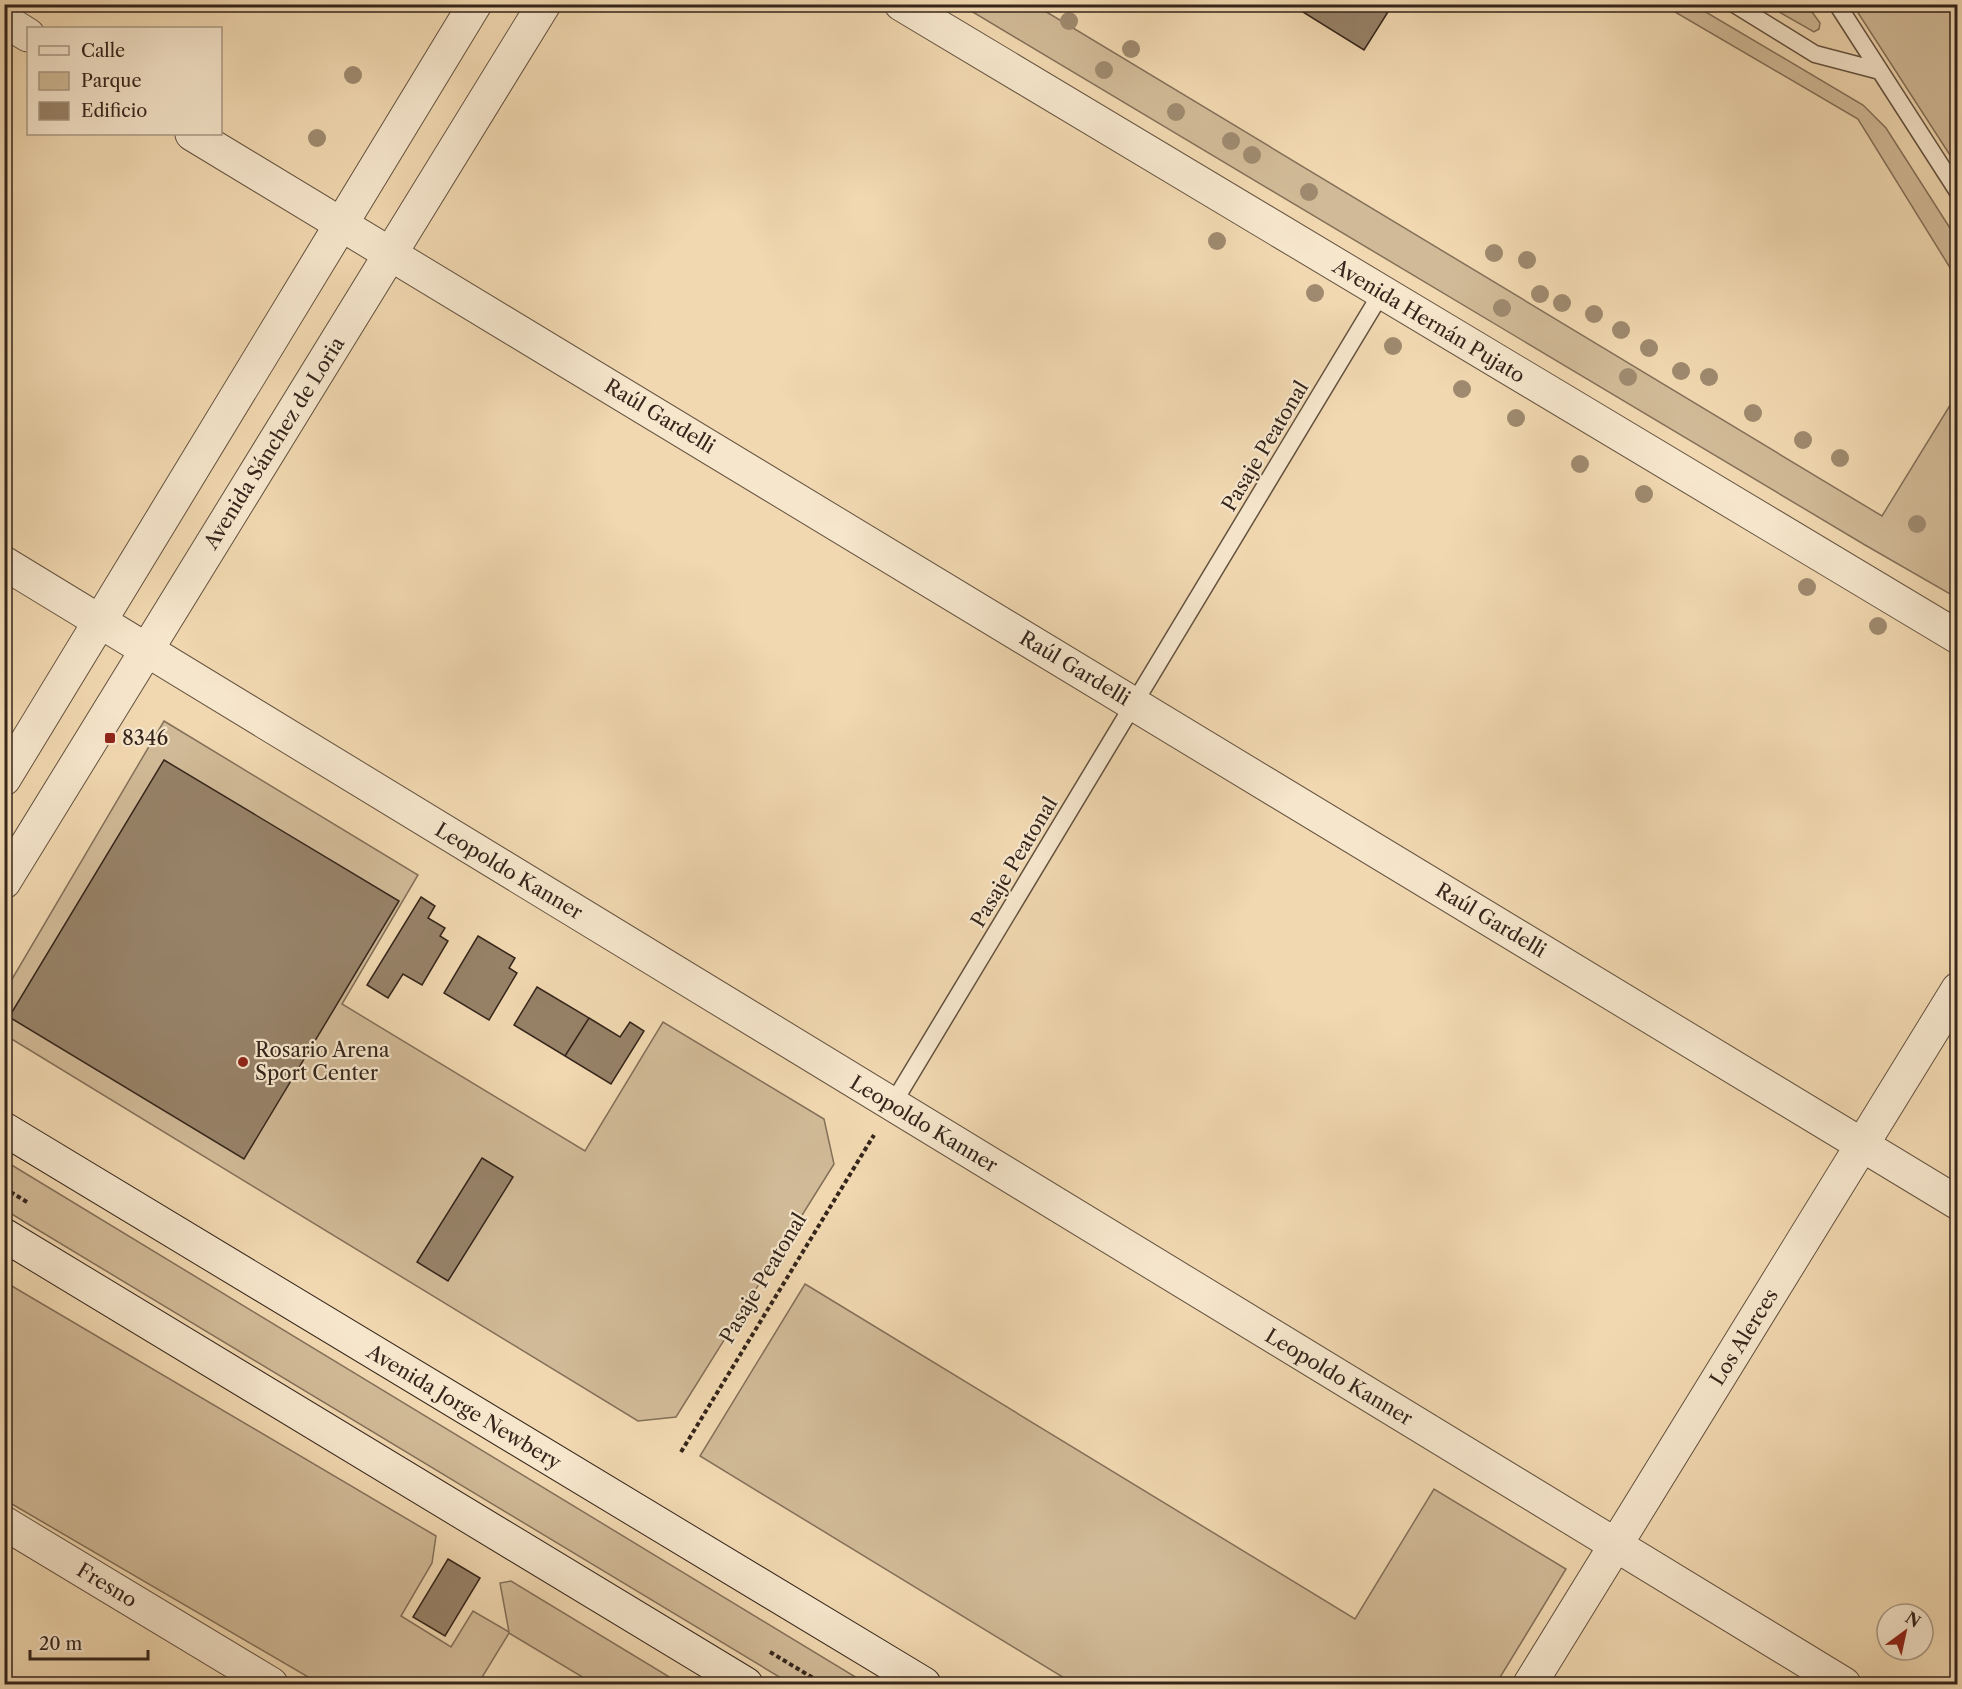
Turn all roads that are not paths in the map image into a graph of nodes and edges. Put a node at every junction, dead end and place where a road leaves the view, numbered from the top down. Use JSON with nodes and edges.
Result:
{"nodes":[{"id":1,"x":475,"y":4,"type":"edge"},
{"id":2,"x":544,"y":4,"type":"edge"},
{"id":3,"x":901,"y":4,"type":"edge"},
{"id":4,"x":1734,"y":4,"type":"edge"},
{"id":5,"x":1837,"y":4,"type":"edge"},
{"id":6,"x":4,"y":20,"type":"edge"},
{"id":7,"x":27,"y":33,"type":"edge"},
{"id":8,"x":1880,"y":71,"type":"junction"},
{"id":9,"x":194,"y":135,"type":"edge"},
{"id":10,"x":1958,"y":192,"type":"edge"},
{"id":11,"x":343,"y":224,"type":"junction"},
{"id":12,"x":391,"y":253,"type":"junction"},
{"id":13,"x":1382,"y":292,"type":"junction"},
{"id":14,"x":4,"y":564,"type":"edge"},
{"id":15,"x":100,"y":622,"type":"junction"},
{"id":16,"x":1958,"y":637,"type":"edge"},
{"id":17,"x":147,"y":650,"type":"junction"},
{"id":18,"x":1134,"y":704,"type":"junction"},
{"id":19,"x":4,"y":779,"type":"edge"},
{"id":20,"x":4,"y":882,"type":"edge"},
{"id":21,"x":1958,"y":989,"type":"edge"},
{"id":22,"x":892,"y":1105,"type":"junction"},
{"id":23,"x":4,"y":1129,"type":"edge"},
{"id":24,"x":1862,"y":1145,"type":"junction"},
{"id":25,"x":1958,"y":1203,"type":"edge"},
{"id":26,"x":4,"y":1235,"type":"edge"},
{"id":27,"x":4,"y":1523,"type":"edge"},
{"id":28,"x":1615,"y":1545,"type":"junction"},
{"id":29,"x":258,"y":1681,"type":"edge"},
{"id":30,"x":746,"y":1684,"type":"edge"},
{"id":31,"x":924,"y":1684,"type":"edge"},
{"id":32,"x":1530,"y":1684,"type":"edge"},
{"id":33,"x":1844,"y":1684,"type":"edge"}],
"edges":[{"from":1,"to":11,"type":"street"},
{"from":2,"to":12,"type":"street","name":"Avenida Sánchez de Loria"},
{"from":3,"to":13,"type":"street","name":"Avenida Hernán Pujato"},
{"from":4,"to":8,"type":"lane"},
{"from":5,"to":8,"type":"lane"},
{"from":6,"to":7,"type":"street"},
{"from":8,"to":10,"type":"lane"},
{"from":9,"to":11,"type":"street","name":"Raúl Gardelli"},
{"from":11,"to":12,"type":"street","name":"Raúl Gardelli"},
{"from":11,"to":15,"type":"street"},
{"from":12,"to":17,"type":"street","name":"Avenida Sánchez de Loria"},
{"from":12,"to":18,"type":"street","name":"Raúl Gardelli"},
{"from":13,"to":16,"type":"street","name":"Avenida Hernán Pujato"},
{"from":13,"to":18,"type":"lane","name":"Pasaje Peatonal"},
{"from":14,"to":15,"type":"street","name":"Leopoldo Kanner"},
{"from":15,"to":17,"type":"street","name":"Leopoldo Kanner"},
{"from":15,"to":19,"type":"street"},
{"from":17,"to":20,"type":"street","name":"Avenida Sánchez de Loria"},
{"from":17,"to":22,"type":"street","name":"Leopoldo Kanner"},
{"from":18,"to":22,"type":"lane","name":"Pasaje Peatonal"},
{"from":18,"to":24,"type":"street","name":"Raúl Gardelli"},
{"from":21,"to":24,"type":"street","name":"Los Alerces"},
{"from":22,"to":28,"type":"street","name":"Leopoldo Kanner"},
{"from":23,"to":31,"type":"street","name":"Avenida Jorge Newbery"},
{"from":24,"to":25,"type":"street","name":"Raúl Gardelli"},
{"from":24,"to":28,"type":"street","name":"Los Alerces"},
{"from":26,"to":30,"type":"street"},
{"from":27,"to":29,"type":"street","name":"Fresno"},
{"from":28,"to":32,"type":"street","name":"Los Alerces"},
{"from":28,"to":33,"type":"street","name":"Leopoldo Kanner"}]}
